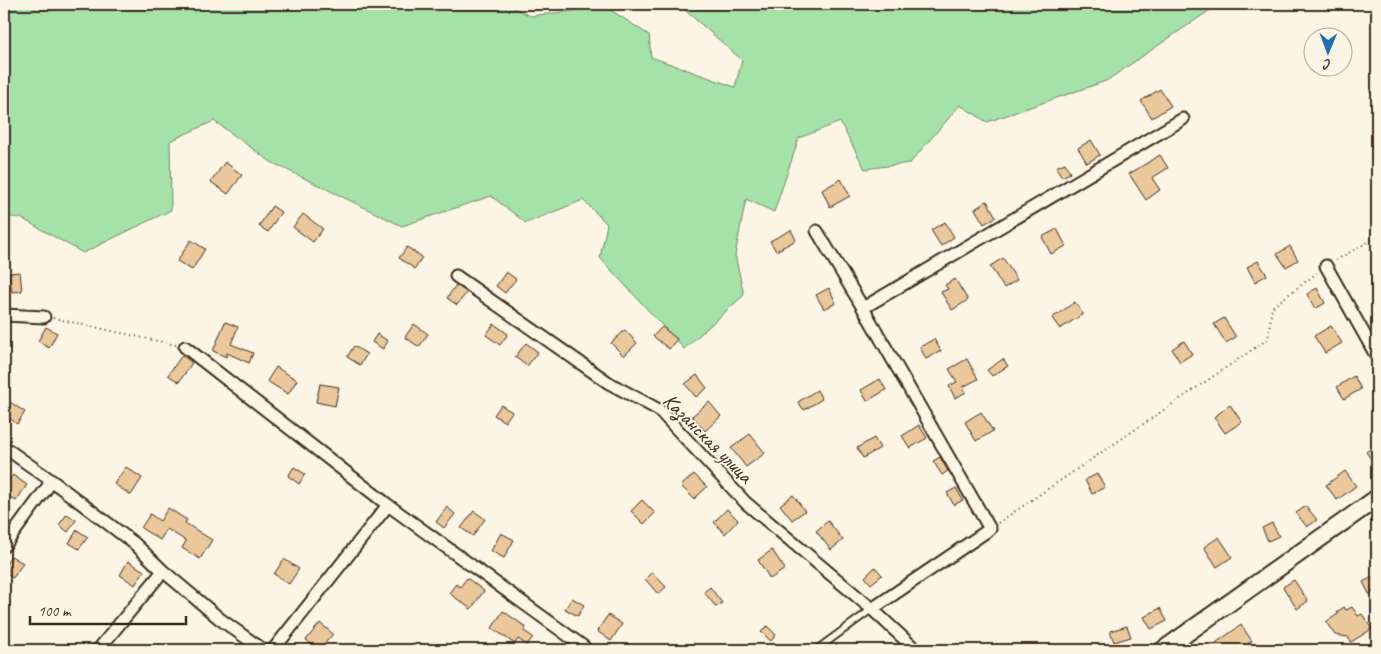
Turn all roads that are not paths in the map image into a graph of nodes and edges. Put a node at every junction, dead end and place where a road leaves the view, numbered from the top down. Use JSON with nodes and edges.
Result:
{"nodes":[{"id":1,"x":1183,"y":119,"type":"dead end"},
{"id":2,"x":817,"y":231,"type":"dead end"},
{"id":3,"x":1326,"y":266,"type":"road end"},
{"id":4,"x":456,"y":276,"type":"dead end"},
{"id":5,"x":863,"y":308,"type":"junction"},
{"id":6,"x":4,"y":315,"type":"edge"},
{"id":7,"x":44,"y":317,"type":"road end"},
{"id":8,"x":185,"y":347,"type":"road end"},
{"id":9,"x":1377,"y":357,"type":"edge"},
{"id":10,"x":4,"y":447,"type":"edge"},
{"id":11,"x":52,"y":481,"type":"junction"},
{"id":12,"x":1377,"y":498,"type":"edge"},
{"id":13,"x":388,"y":504,"type":"junction"},
{"id":14,"x":4,"y":546,"type":"edge"},
{"id":15,"x":163,"y":571,"type":"junction"},
{"id":16,"x":872,"y":609,"type":"junction"},
{"id":17,"x":584,"y":647,"type":"dead end"},
{"id":18,"x":98,"y":650,"type":"edge"},
{"id":19,"x":263,"y":650,"type":"edge"},
{"id":20,"x":273,"y":650,"type":"edge"},
{"id":21,"x":816,"y":650,"type":"edge"},
{"id":22,"x":916,"y":650,"type":"edge"},
{"id":23,"x":1163,"y":650,"type":"edge"}],
"edges":[{"from":1,"to":5,"type":"street"},
{"from":2,"to":5,"type":"street"},
{"from":3,"to":9,"type":"street"},
{"from":4,"to":16,"type":"street","name":"Казанская улица"},
{"from":5,"to":16,"type":"street"},
{"from":6,"to":7,"type":"street"},
{"from":8,"to":13,"type":"street"},
{"from":10,"to":11,"type":"street"},
{"from":11,"to":14,"type":"street"},
{"from":11,"to":15,"type":"street"},
{"from":12,"to":23,"type":"street"},
{"from":13,"to":17,"type":"street"},
{"from":13,"to":20,"type":"street"},
{"from":15,"to":18,"type":"street"},
{"from":15,"to":19,"type":"street"},
{"from":16,"to":21,"type":"lane"},
{"from":16,"to":22,"type":"street","name":"Казанская улица"}]}
